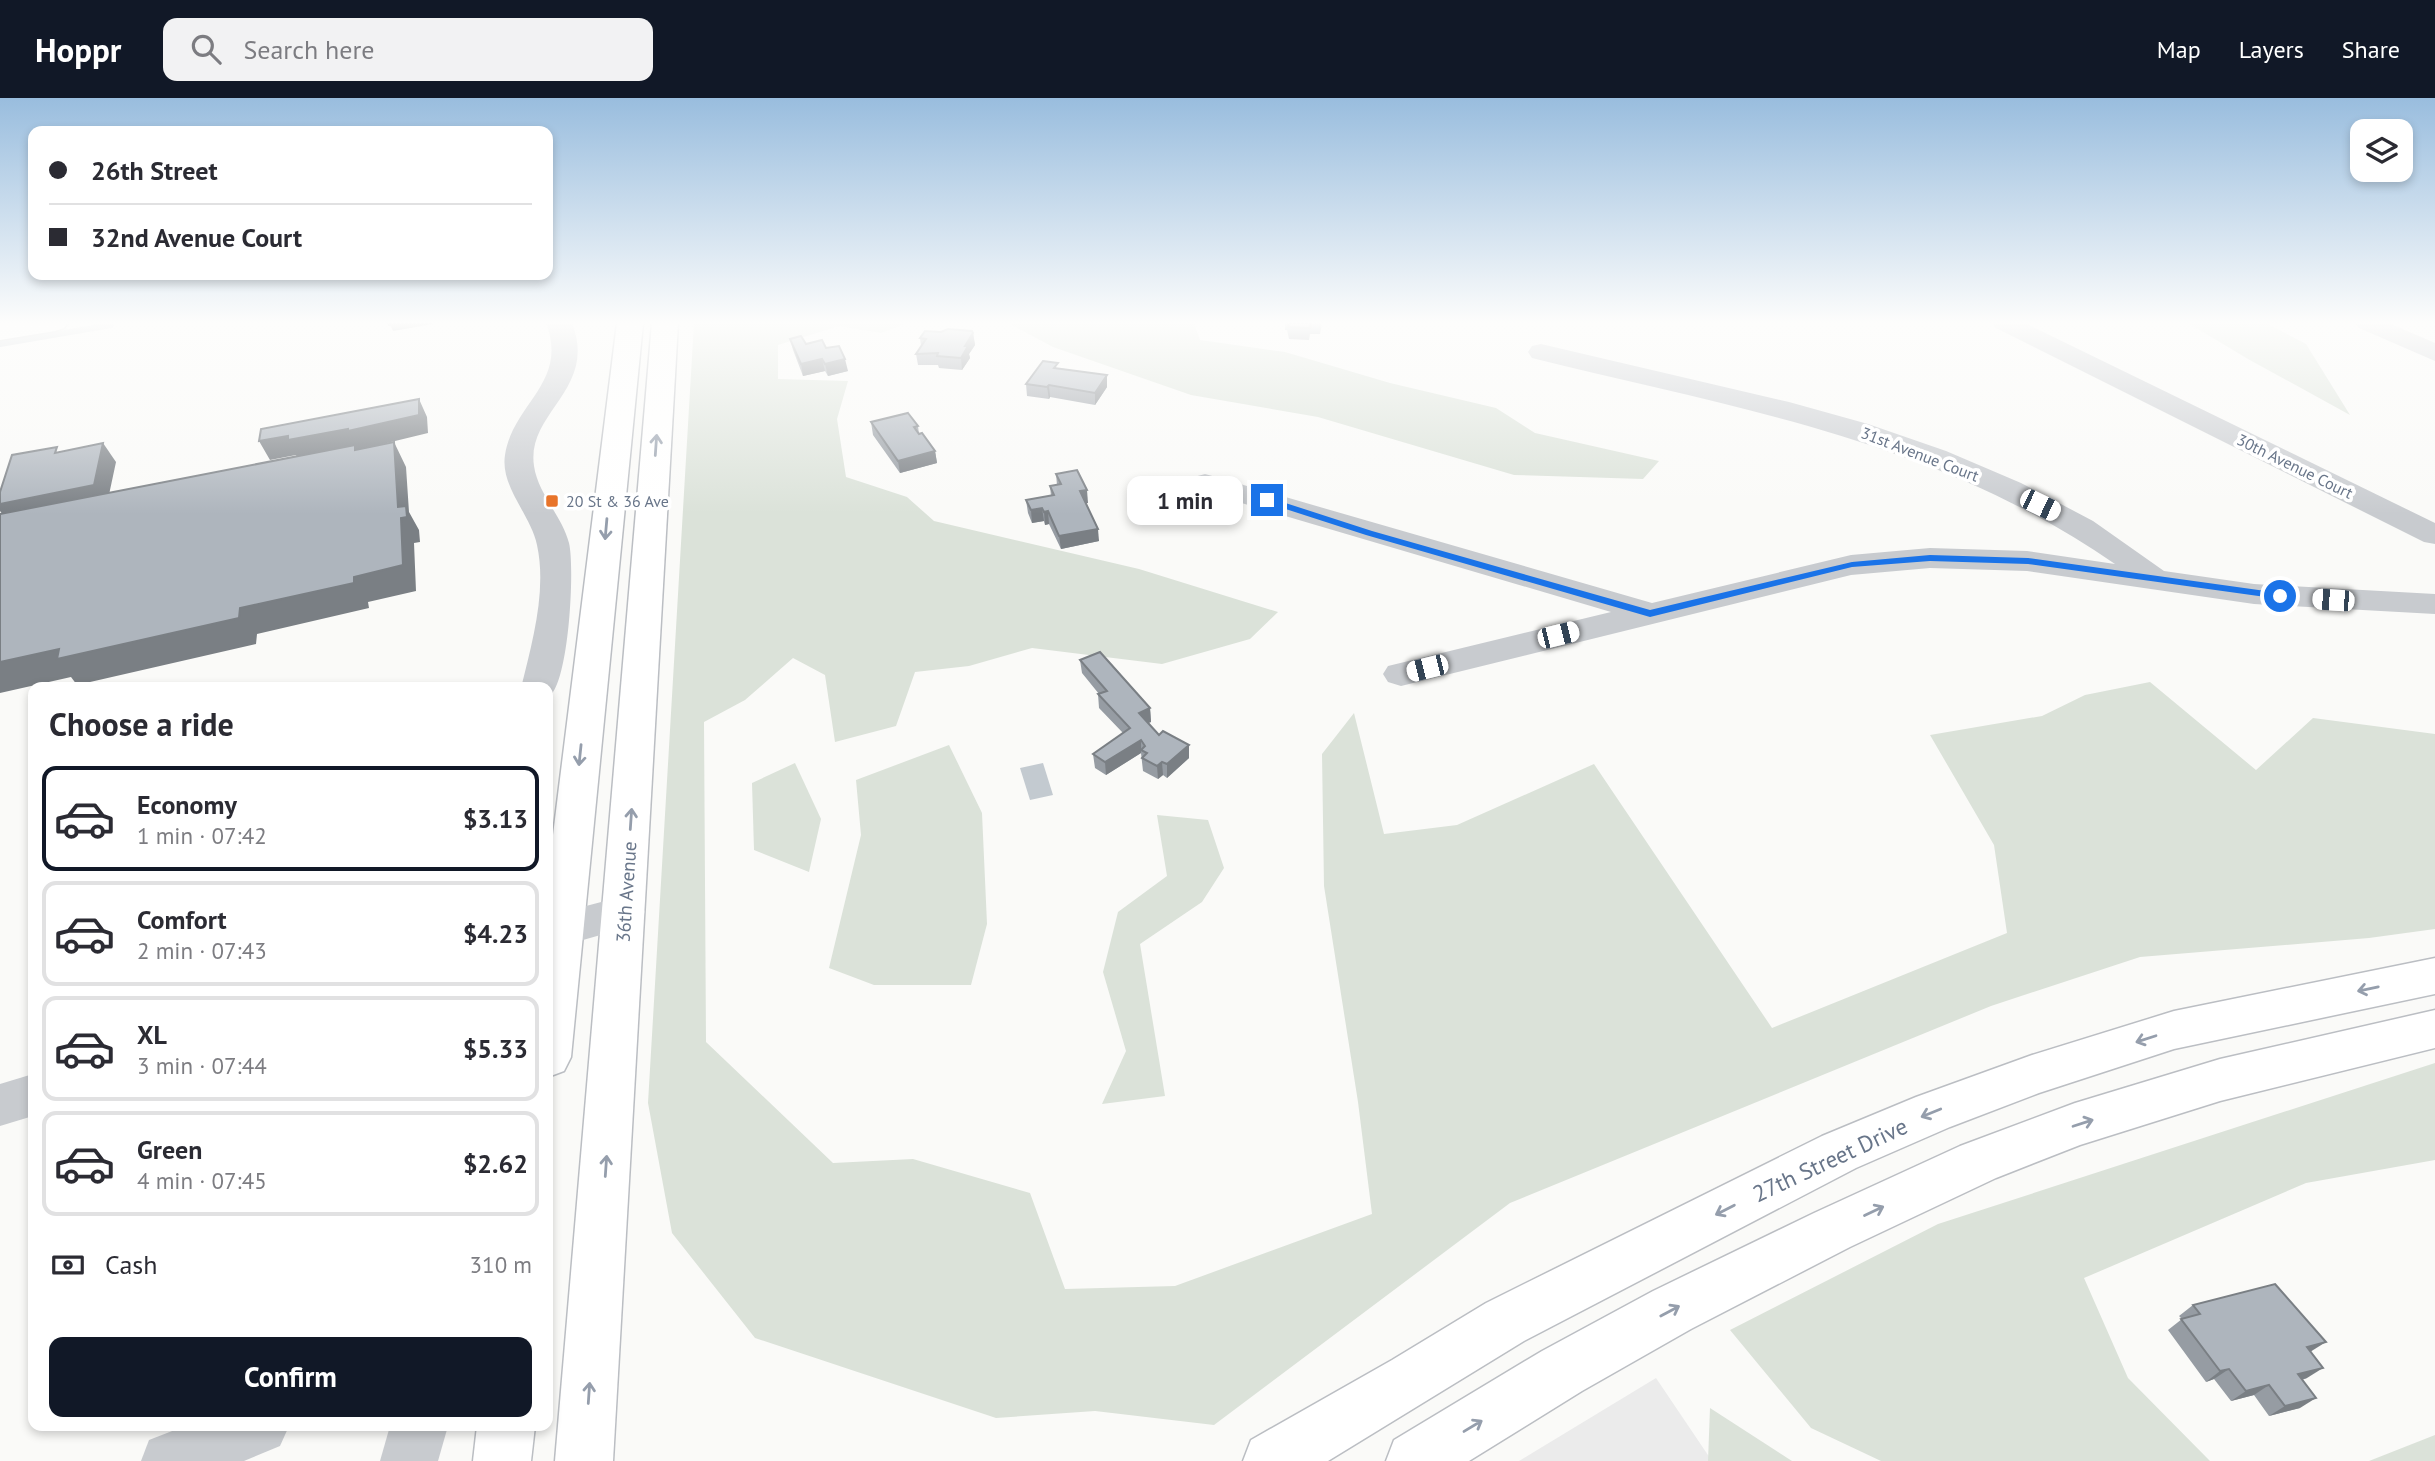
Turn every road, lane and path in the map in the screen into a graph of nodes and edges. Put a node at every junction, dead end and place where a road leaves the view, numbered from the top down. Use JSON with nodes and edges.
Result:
{"nodes":[{"id":1,"x":554,"y":387,"type":"edge"},
{"id":2,"x":622,"y":387,"type":"edge"},
{"id":3,"x":661,"y":387,"type":"edge"},
{"id":4,"x":1687,"y":387,"type":"edge"},
{"id":5,"x":2134,"y":387,"type":"edge"},
{"id":6,"x":1205,"y":483,"type":"dead end"},
{"id":7,"x":2435,"y":535,"type":"edge"},
{"id":8,"x":2154,"y":578,"type":"junction"},
{"id":9,"x":2435,"y":604,"type":"edge"},
{"id":10,"x":1650,"y":614,"type":"junction"},
{"id":11,"x":1401,"y":674,"type":"dead end"},
{"id":12,"x":540,"y":682,"type":"edge"},
{"id":13,"x":624,"y":912,"type":"junction"},
{"id":14,"x":555,"y":931,"type":"edge"},
{"id":15,"x":553,"y":967,"type":"edge"},
{"id":16,"x":2435,"y":976,"type":"edge"},
{"id":17,"x":2435,"y":1029,"type":"edge"},
{"id":18,"x":28,"y":1097,"type":"edge"},
{"id":19,"x":0,"y":1105,"type":"edge"},
{"id":20,"x":247,"y":1431,"type":"edge"},
{"id":21,"x":418,"y":1431,"type":"edge"},
{"id":22,"x":505,"y":1431,"type":"edge"},
{"id":23,"x":170,"y":1461,"type":"edge"},
{"id":24,"x":409,"y":1461,"type":"edge"},
{"id":25,"x":502,"y":1461,"type":"edge"},
{"id":26,"x":584,"y":1461,"type":"edge"},
{"id":27,"x":1272,"y":1461,"type":"edge"},
{"id":28,"x":1415,"y":1461,"type":"edge"}],
"edges":[{"from":1,"to":12,"type":"street"},
{"from":2,"to":14,"type":"main road","one_way":true},
{"from":13,"to":3,"type":"main road","name":"36th Avenue","one_way":true},
{"from":4,"to":8,"type":"street","name":"31st Avenue Court"},
{"from":5,"to":7,"type":"street","name":"30th Avenue Court"},
{"from":6,"to":10,"type":"street"},
{"from":8,"to":9,"type":"street"},
{"from":8,"to":10,"type":"street"},
{"from":10,"to":11,"type":"street"},
{"from":13,"to":14,"type":"street"},
{"from":26,"to":13,"type":"main road","name":"36th Avenue","one_way":true},
{"from":14,"to":15,"type":"main road"},
{"from":16,"to":27,"type":"main road","name":"27th Street Drive","one_way":true},
{"from":28,"to":17,"type":"main road","one_way":true},
{"from":18,"to":19,"type":"street"},
{"from":20,"to":23,"type":"street"},
{"from":21,"to":24,"type":"street"},
{"from":22,"to":25,"type":"main road"}]}
